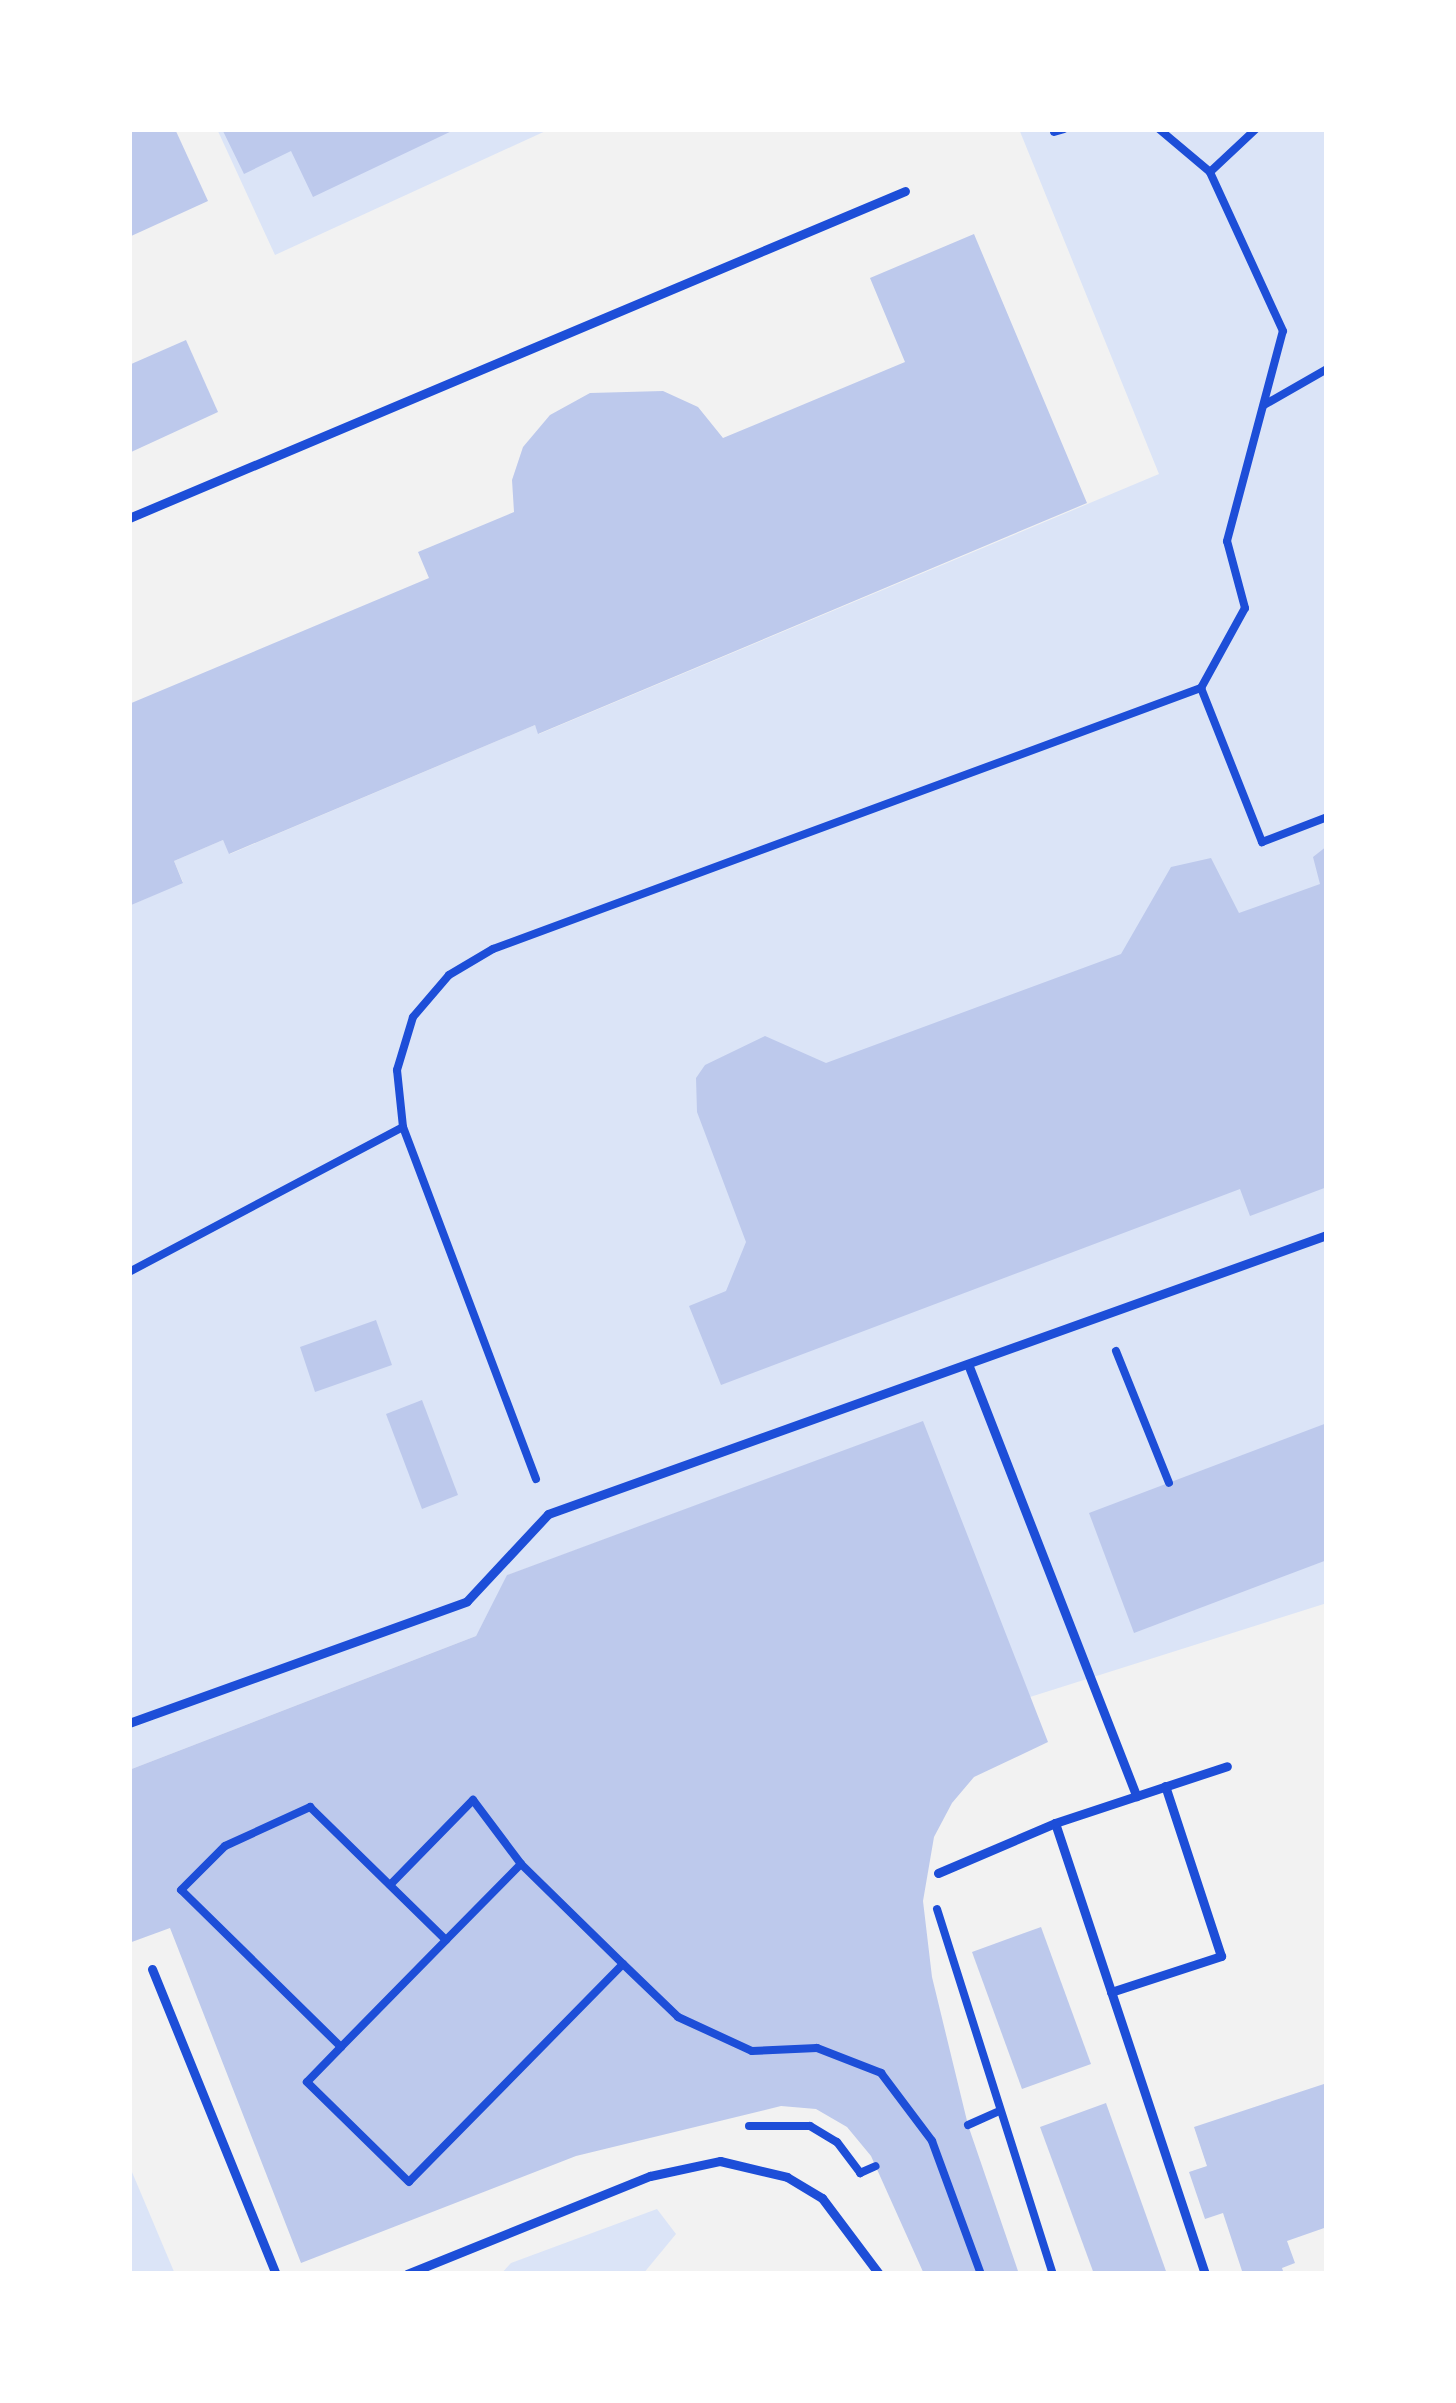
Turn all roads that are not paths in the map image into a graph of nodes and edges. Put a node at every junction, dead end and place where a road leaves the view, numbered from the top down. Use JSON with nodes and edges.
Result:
{"nodes":[{"id":1,"x":905,"y":191,"type":"dead end"},
{"id":2,"x":129,"y":518,"type":"edge"},
{"id":3,"x":1327,"y":1235,"type":"edge"},
{"id":4,"x":968,"y":1364,"type":"junction"},
{"id":5,"x":129,"y":1723,"type":"edge"},
{"id":6,"x":1227,"y":1766,"type":"dead end"},
{"id":7,"x":1165,"y":1786,"type":"junction"},
{"id":8,"x":1136,"y":1796,"type":"junction"},
{"id":9,"x":1055,"y":1823,"type":"junction"},
{"id":10,"x":938,"y":1873,"type":"road end"},
{"id":11,"x":152,"y":1969,"type":"dead end"},
{"id":12,"x":1112,"y":1992,"type":"junction"},
{"id":13,"x":276,"y":2274,"type":"edge"},
{"id":14,"x":407,"y":2274,"type":"edge"},
{"id":15,"x":879,"y":2274,"type":"edge"},
{"id":16,"x":1204,"y":2274,"type":"edge"}],
"edges":[{"from":1,"to":2,"type":"lane"},
{"from":3,"to":4,"type":"lane"},
{"from":4,"to":5,"type":"lane"},
{"from":4,"to":8,"type":"lane"},
{"from":6,"to":7,"type":"lane"},
{"from":7,"to":8,"type":"lane"},
{"from":7,"to":12,"type":"lane"},
{"from":8,"to":9,"type":"lane"},
{"from":9,"to":10,"type":"lane"},
{"from":9,"to":12,"type":"lane"},
{"from":11,"to":13,"type":"lane"},
{"from":12,"to":16,"type":"lane"},
{"from":14,"to":15,"type":"lane"}]}
